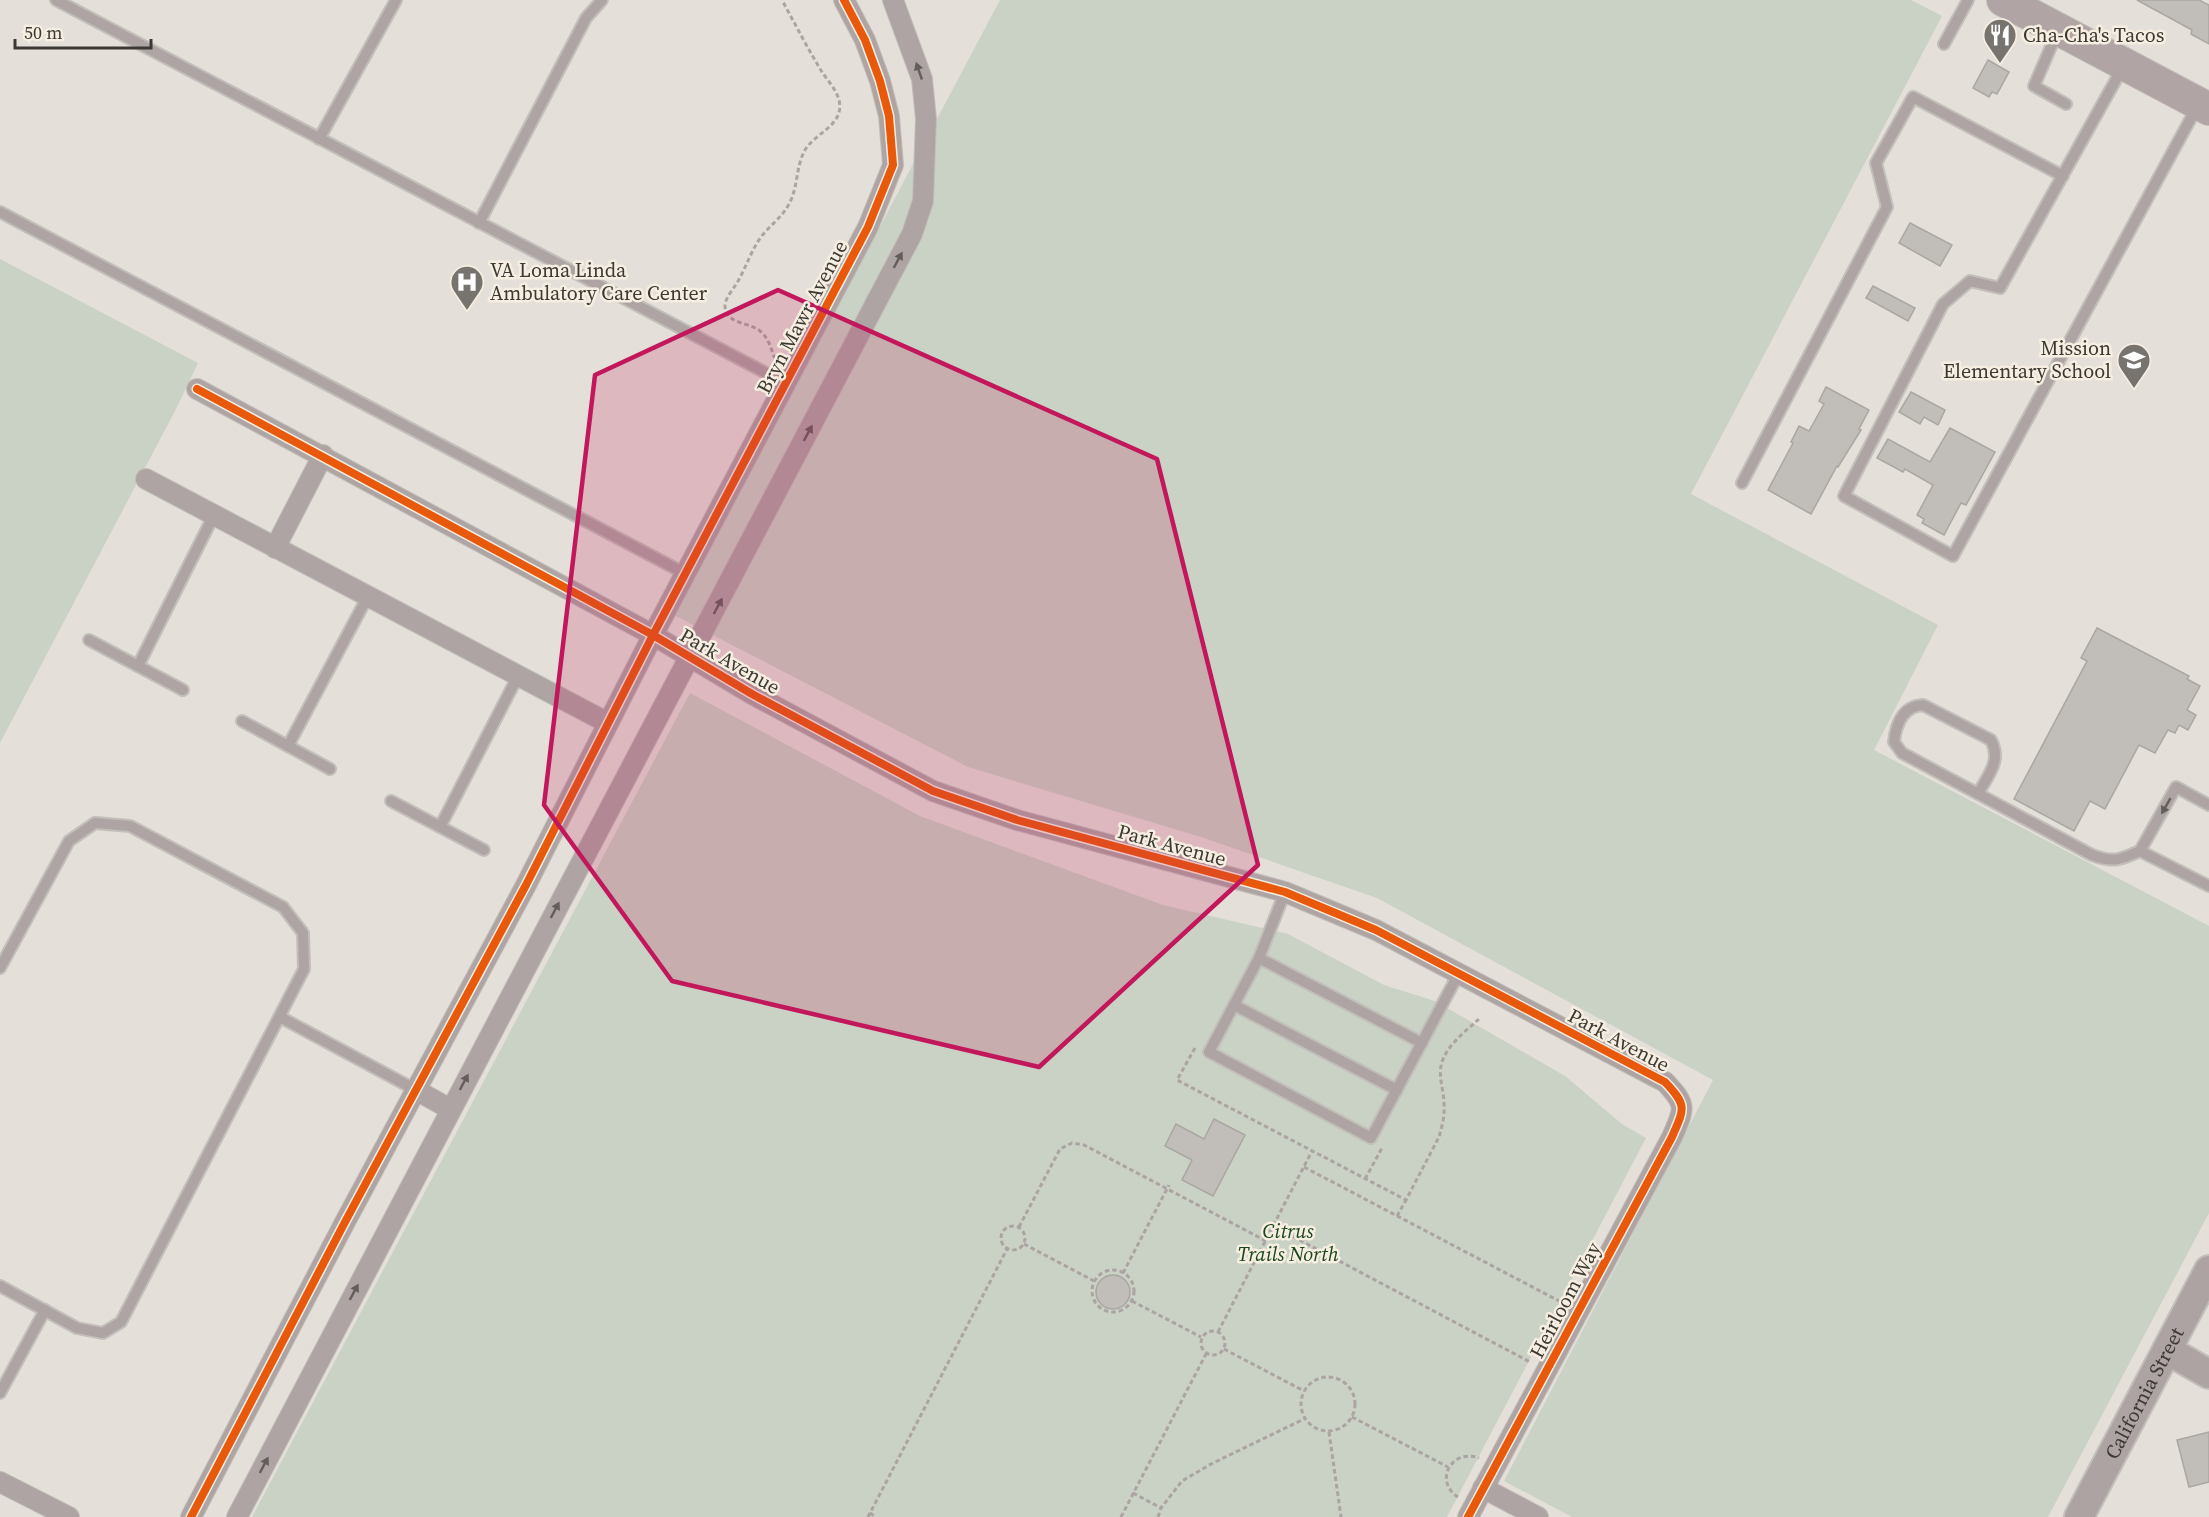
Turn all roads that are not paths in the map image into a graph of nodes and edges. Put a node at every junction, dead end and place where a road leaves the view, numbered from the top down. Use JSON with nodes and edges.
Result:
{"nodes":[{"id":1,"x":56,"y":0,"type":"edge"},
{"id":2,"x":396,"y":0,"type":"edge"},
{"id":3,"x":602,"y":0,"type":"edge"},
{"id":4,"x":844,"y":0,"type":"edge"},
{"id":5,"x":893,"y":0,"type":"edge"},
{"id":6,"x":1968,"y":0,"type":"edge"},
{"id":7,"x":2003,"y":0,"type":"edge"},
{"id":8,"x":2059,"y":30,"type":"junction"},
{"id":9,"x":1944,"y":44,"type":"dead end"},
{"id":10,"x":2125,"y":64,"type":"junction"},
{"id":11,"x":2066,"y":104,"type":"dead end"},
{"id":12,"x":2204,"y":106,"type":"edge"},
{"id":13,"x":319,"y":139,"type":"junction"},
{"id":14,"x":2063,"y":176,"type":"junction"},
{"id":15,"x":0,"y":212,"type":"edge"},
{"id":16,"x":479,"y":223,"type":"junction"},
{"id":17,"x":785,"y":383,"type":"junction"},
{"id":18,"x":197,"y":389,"type":"dead end"},
{"id":19,"x":323,"y":455,"type":"junction"},
{"id":20,"x":146,"y":479,"type":"dead end"},
{"id":21,"x":1742,"y":483,"type":"dead end"},
{"id":22,"x":214,"y":515,"type":"junction"},
{"id":23,"x":275,"y":548,"type":"junction"},
{"id":24,"x":686,"y":574,"type":"junction"},
{"id":25,"x":368,"y":596,"type":"junction"},
{"id":26,"x":653,"y":635,"type":"junction"},
{"id":27,"x":89,"y":640,"type":"dead end"},
{"id":28,"x":691,"y":658,"type":"junction"},
{"id":29,"x":138,"y":666,"type":"junction"},
{"id":30,"x":518,"y":676,"type":"junction"},
{"id":31,"x":183,"y":690,"type":"dead end"},
{"id":32,"x":242,"y":721,"type":"dead end"},
{"id":33,"x":608,"y":723,"type":"junction"},
{"id":34,"x":288,"y":746,"type":"junction"},
{"id":35,"x":330,"y":769,"type":"dead end"},
{"id":36,"x":1978,"y":794,"type":"junction"},
{"id":37,"x":391,"y":801,"type":"dead end"},
{"id":38,"x":2209,"y":805,"type":"edge"},
{"id":39,"x":440,"y":827,"type":"junction"},
{"id":40,"x":484,"y":850,"type":"dead end"},
{"id":41,"x":2140,"y":851,"type":"junction"},
{"id":42,"x":2209,"y":886,"type":"edge"},
{"id":43,"x":1285,"y":892,"type":"junction"},
{"id":44,"x":1259,"y":958,"type":"junction"},
{"id":45,"x":0,"y":968,"type":"edge"},
{"id":46,"x":1459,"y":974,"type":"junction"},
{"id":47,"x":1234,"y":1005,"type":"junction"},
{"id":48,"x":280,"y":1017,"type":"junction"},
{"id":49,"x":1422,"y":1043,"type":"junction"},
{"id":50,"x":416,"y":1090,"type":"junction"},
{"id":51,"x":1396,"y":1090,"type":"junction"},
{"id":52,"x":1679,"y":1096,"type":"joint"},
{"id":53,"x":450,"y":1109,"type":"junction"},
{"id":54,"x":2209,"y":1270,"type":"edge"},
{"id":55,"x":0,"y":1286,"type":"edge"},
{"id":56,"x":45,"y":1310,"type":"junction"},
{"id":57,"x":2167,"y":1350,"type":"junction"},
{"id":58,"x":2209,"y":1374,"type":"edge"},
{"id":59,"x":0,"y":1393,"type":"edge"},
{"id":60,"x":0,"y":1482,"type":"edge"},
{"id":61,"x":1483,"y":1488,"type":"junction"},
{"id":62,"x":69,"y":1517,"type":"edge"},
{"id":63,"x":191,"y":1517,"type":"edge"},
{"id":64,"x":237,"y":1517,"type":"edge"},
{"id":65,"x":1468,"y":1517,"type":"edge"},
{"id":66,"x":1538,"y":1517,"type":"edge"},
{"id":67,"x":2079,"y":1517,"type":"edge"}],
"edges":[{"from":1,"to":13,"type":"lane"},
{"from":2,"to":13,"type":"lane"},
{"from":3,"to":16,"type":"lane"},
{"from":4,"to":17,"type":"street","name":"Bryn Mawr Avenue"},
{"from":28,"to":5,"type":"street","one_way":true},
{"from":6,"to":9,"type":"lane"},
{"from":7,"to":8,"type":"main road"},
{"from":8,"to":10,"type":"main road"},
{"from":8,"to":11,"type":"lane"},
{"from":10,"to":12,"type":"main road"},
{"from":10,"to":14,"type":"lane"},
{"from":12,"to":14,"type":"lane"},
{"from":13,"to":16,"type":"lane"},
{"from":14,"to":21,"type":"lane"},
{"from":15,"to":24,"type":"lane"},
{"from":16,"to":17,"type":"lane"},
{"from":17,"to":24,"type":"street","name":"Bryn Mawr Avenue"},
{"from":18,"to":19,"type":"street","name":"Park Avenue"},
{"from":19,"to":23,"type":"street"},
{"from":19,"to":26,"type":"street","name":"Park Avenue"},
{"from":20,"to":22,"type":"street"},
{"from":22,"to":23,"type":"street"},
{"from":22,"to":29,"type":"lane"},
{"from":23,"to":25,"type":"street"},
{"from":24,"to":26,"type":"street","name":"Bryn Mawr Avenue"},
{"from":25,"to":30,"type":"street"},
{"from":25,"to":34,"type":"lane"},
{"from":26,"to":28,"type":"street","name":"Park Avenue"},
{"from":26,"to":33,"type":"street","name":"Bryn Mawr Avenue"},
{"from":27,"to":29,"type":"lane"},
{"from":28,"to":43,"type":"street","name":"Park Avenue"},
{"from":53,"to":28,"type":"street","one_way":true},
{"from":29,"to":31,"type":"lane"},
{"from":30,"to":33,"type":"street"},
{"from":30,"to":39,"type":"lane"},
{"from":32,"to":34,"type":"lane"},
{"from":33,"to":50,"type":"street","name":"Bryn Mawr Avenue"},
{"from":34,"to":35,"type":"lane"},
{"from":36,"to":36,"type":"lane"},
{"from":36,"to":41,"type":"lane"},
{"from":37,"to":39,"type":"lane"},
{"from":38,"to":41,"type":"lane","one_way":true},
{"from":39,"to":40,"type":"lane"},
{"from":41,"to":42,"type":"lane"},
{"from":43,"to":44,"type":"lane"},
{"from":43,"to":46,"type":"street","name":"Park Avenue"},
{"from":44,"to":47,"type":"lane"},
{"from":44,"to":49,"type":"lane"},
{"from":45,"to":48,"type":"lane"},
{"from":46,"to":49,"type":"lane"},
{"from":46,"to":52,"type":"street","name":"Park Avenue"},
{"from":47,"to":51,"type":"lane"},
{"from":47,"to":51,"type":"lane"},
{"from":48,"to":50,"type":"lane"},
{"from":48,"to":56,"type":"lane"},
{"from":49,"to":51,"type":"lane"},
{"from":50,"to":53,"type":"street"},
{"from":50,"to":63,"type":"street","name":"Bryn Mawr Avenue"},
{"from":52,"to":61,"type":"street","name":"Heirloom Way"},
{"from":64,"to":53,"type":"street","one_way":true},
{"from":54,"to":57,"type":"main road","name":"California Street"},
{"from":55,"to":56,"type":"lane"},
{"from":56,"to":59,"type":"lane"},
{"from":57,"to":58,"type":"main road"},
{"from":57,"to":67,"type":"main road","name":"California Street"},
{"from":60,"to":62,"type":"street"},
{"from":61,"to":65,"type":"street","name":"Heirloom Way"},
{"from":61,"to":66,"type":"street"}]}
